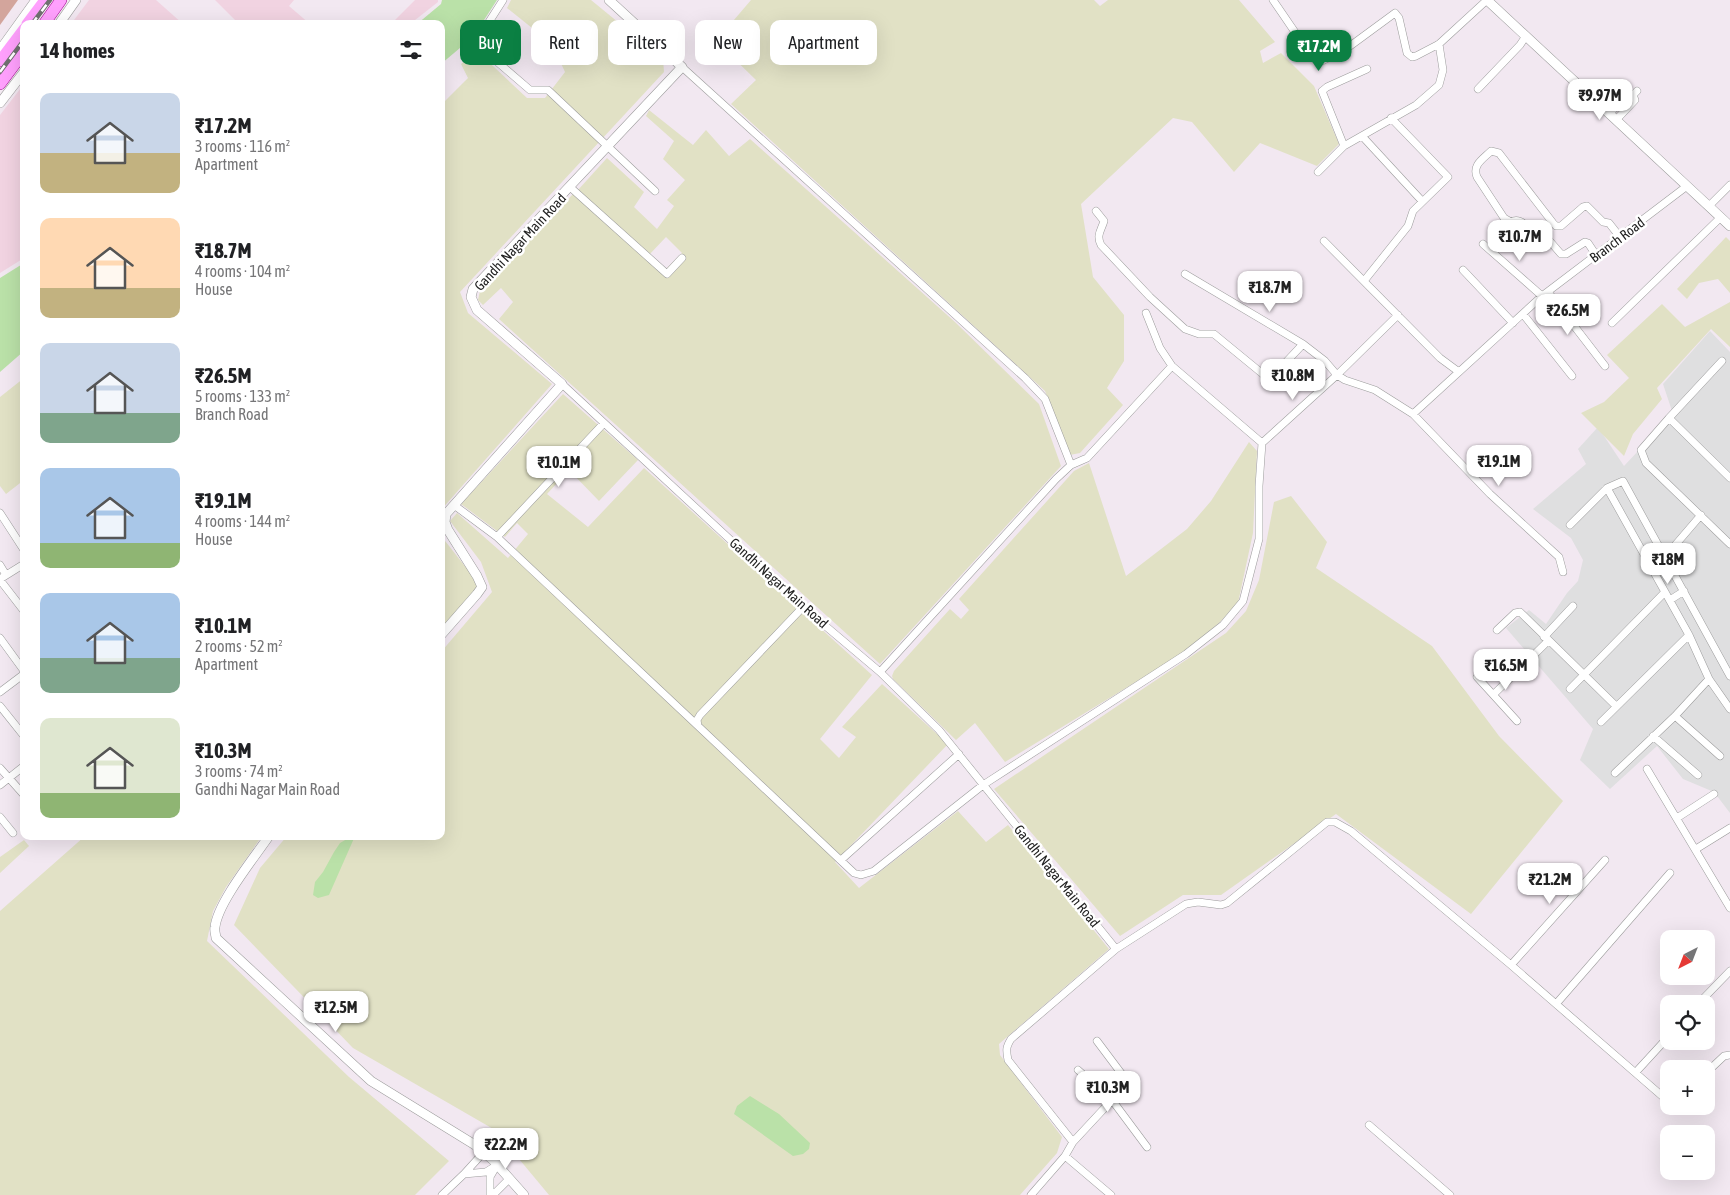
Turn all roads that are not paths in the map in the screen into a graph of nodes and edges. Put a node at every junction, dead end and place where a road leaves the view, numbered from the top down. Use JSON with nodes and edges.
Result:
{"nodes":[{"id":1,"x":36,"y":0,"type":"edge"},
{"id":2,"x":44,"y":0,"type":"edge"},
{"id":3,"x":61,"y":0,"type":"edge"},
{"id":4,"x":76,"y":0,"type":"edge"},
{"id":5,"x":503,"y":0,"type":"edge"},
{"id":6,"x":608,"y":0,"type":"edge"},
{"id":7,"x":1273,"y":0,"type":"edge"},
{"id":8,"x":1487,"y":0,"type":"edge"},
{"id":9,"x":22,"y":20,"type":"edge"},
{"id":10,"x":30,"y":20,"type":"edge"},
{"id":11,"x":47,"y":20,"type":"edge"},
{"id":12,"x":62,"y":20,"type":"edge"},
{"id":13,"x":490,"y":20,"type":"edge"},
{"id":14,"x":20,"y":22,"type":"edge"},
{"id":15,"x":20,"y":34,"type":"edge"},
{"id":16,"x":1526,"y":36,"type":"junction"},
{"id":17,"x":1439,"y":44,"type":"junction"},
{"id":18,"x":0,"y":50,"type":"edge"},
{"id":19,"x":20,"y":57,"type":"edge"},
{"id":20,"x":0,"y":61,"type":"edge"},
{"id":21,"x":501,"y":65,"type":"edge"},
{"id":22,"x":682,"y":67,"type":"junction"},
{"id":23,"x":1366,"y":69,"type":"dead end"},
{"id":24,"x":20,"y":77,"type":"edge"},
{"id":25,"x":0,"y":84,"type":"edge"},
{"id":26,"x":1478,"y":89,"type":"dead end"},
{"id":27,"x":1635,"y":93,"type":"dead end"},
{"id":28,"x":0,"y":103,"type":"edge"},
{"id":29,"x":1613,"y":117,"type":"junction"},
{"id":30,"x":1391,"y":118,"type":"junction"},
{"id":31,"x":1362,"y":136,"type":"junction"},
{"id":32,"x":1344,"y":146,"type":"junction"},
{"id":33,"x":608,"y":147,"type":"junction"},
{"id":34,"x":1318,"y":172,"type":"dead end"},
{"id":35,"x":1730,"y":185,"type":"edge"},
{"id":36,"x":1687,"y":186,"type":"junction"},
{"id":37,"x":570,"y":187,"type":"junction"},
{"id":38,"x":655,"y":191,"type":"dead end"},
{"id":39,"x":1422,"y":201,"type":"junction"},
{"id":40,"x":1709,"y":206,"type":"junction"},
{"id":41,"x":1096,"y":211,"type":"dead end"},
{"id":42,"x":1721,"y":217,"type":"junction"},
{"id":43,"x":1552,"y":223,"type":"junction"},
{"id":44,"x":1730,"y":226,"type":"edge"},
{"id":45,"x":1542,"y":232,"type":"junction"},
{"id":46,"x":1620,"y":238,"type":"junction"},
{"id":47,"x":1324,"y":241,"type":"dead end"},
{"id":48,"x":1483,"y":244,"type":"dead end"},
{"id":49,"x":1596,"y":255,"type":"junction"},
{"id":50,"x":682,"y":258,"type":"dead end"},
{"id":51,"x":1463,"y":270,"type":"dead end"},
{"id":52,"x":1185,"y":274,"type":"dead end"},
{"id":53,"x":1364,"y":281,"type":"junction"},
{"id":54,"x":1545,"y":294,"type":"junction"},
{"id":55,"x":1146,"y":313,"type":"dead end"},
{"id":56,"x":1523,"y":314,"type":"junction"},
{"id":57,"x":1398,"y":315,"type":"junction"},
{"id":58,"x":1612,"y":322,"type":"dead end"},
{"id":59,"x":1513,"y":323,"type":"junction"},
{"id":60,"x":1303,"y":344,"type":"junction"},
{"id":61,"x":1722,"y":361,"type":"dead end"},
{"id":62,"x":1172,"y":366,"type":"junction"},
{"id":63,"x":1605,"y":366,"type":"dead end"},
{"id":64,"x":1459,"y":372,"type":"junction"},
{"id":65,"x":1337,"y":375,"type":"junction"},
{"id":66,"x":1572,"y":376,"type":"dead end"},
{"id":67,"x":562,"y":384,"type":"junction"},
{"id":68,"x":1413,"y":414,"type":"junction"},
{"id":69,"x":1669,"y":418,"type":"junction"},
{"id":70,"x":604,"y":423,"type":"junction"},
{"id":71,"x":1262,"y":442,"type":"junction"},
{"id":72,"x":1071,"y":465,"type":"junction"},
{"id":73,"x":1730,"y":478,"type":"edge"},
{"id":74,"x":1607,"y":488,"type":"junction"},
{"id":75,"x":454,"y":505,"type":"junction"},
{"id":76,"x":0,"y":513,"type":"edge"},
{"id":77,"x":1701,"y":516,"type":"junction"},
{"id":78,"x":445,"y":522,"type":"edge"},
{"id":79,"x":445,"y":522,"type":"edge"},
{"id":80,"x":1570,"y":525,"type":"dead end"},
{"id":81,"x":497,"y":537,"type":"junction"},
{"id":82,"x":20,"y":544,"type":"edge"},
{"id":83,"x":1730,"y":544,"type":"edge"},
{"id":84,"x":1665,"y":558,"type":"junction"},
{"id":85,"x":0,"y":565,"type":"edge"},
{"id":86,"x":20,"y":567,"type":"edge"},
{"id":87,"x":1563,"y":572,"type":"dead end"},
{"id":88,"x":2,"y":578,"type":"edge"},
{"id":89,"x":1684,"y":591,"type":"junction"},
{"id":90,"x":1666,"y":592,"type":"junction"},
{"id":91,"x":1670,"y":600,"type":"junction"},
{"id":92,"x":20,"y":605,"type":"edge"},
{"id":93,"x":1573,"y":606,"type":"dead end"},
{"id":94,"x":803,"y":607,"type":"junction"},
{"id":95,"x":1497,"y":630,"type":"dead end"},
{"id":96,"x":445,"y":631,"type":"edge"},
{"id":97,"x":1689,"y":635,"type":"junction"},
{"id":98,"x":0,"y":638,"type":"edge"},
{"id":99,"x":1546,"y":639,"type":"junction"},
{"id":100,"x":20,"y":666,"type":"edge"},
{"id":101,"x":880,"y":672,"type":"junction"},
{"id":102,"x":20,"y":675,"type":"edge"},
{"id":103,"x":1584,"y":676,"type":"junction"},
{"id":104,"x":1730,"y":676,"type":"edge"},
{"id":105,"x":1476,"y":677,"type":"dead end"},
{"id":106,"x":1709,"y":679,"type":"junction"},
{"id":107,"x":1570,"y":689,"type":"dead end"},
{"id":108,"x":0,"y":692,"type":"edge"},
{"id":109,"x":1494,"y":694,"type":"junction"},
{"id":110,"x":0,"y":706,"type":"edge"},
{"id":111,"x":1616,"y":706,"type":"junction"},
{"id":112,"x":1730,"y":709,"type":"edge"},
{"id":113,"x":1674,"y":716,"type":"junction"},
{"id":114,"x":1517,"y":721,"type":"dead end"},
{"id":115,"x":1601,"y":722,"type":"dead end"},
{"id":116,"x":698,"y":726,"type":"junction"},
{"id":117,"x":20,"y":731,"type":"edge"},
{"id":118,"x":1653,"y":736,"type":"junction"},
{"id":119,"x":959,"y":754,"type":"junction"},
{"id":120,"x":1720,"y":756,"type":"dead end"},
{"id":121,"x":0,"y":768,"type":"edge"},
{"id":122,"x":20,"y":769,"type":"edge"},
{"id":123,"x":1647,"y":769,"type":"dead end"},
{"id":124,"x":1615,"y":773,"type":"dead end"},
{"id":125,"x":1698,"y":776,"type":"dead end"},
{"id":126,"x":8,"y":778,"type":"junction"},
{"id":127,"x":0,"y":785,"type":"edge"},
{"id":128,"x":983,"y":785,"type":"junction"},
{"id":129,"x":20,"y":791,"type":"edge"},
{"id":130,"x":1714,"y":794,"type":"dead end"},
{"id":131,"x":0,"y":817,"type":"edge"},
{"id":132,"x":1677,"y":818,"type":"junction"},
{"id":133,"x":1730,"y":828,"type":"edge"},
{"id":134,"x":13,"y":833,"type":"dead end"},
{"id":135,"x":266,"y":840,"type":"edge"},
{"id":136,"x":1696,"y":849,"type":"junction"},
{"id":137,"x":841,"y":860,"type":"junction"},
{"id":138,"x":1605,"y":860,"type":"dead end"},
{"id":139,"x":1670,"y":873,"type":"dead end"},
{"id":140,"x":1730,"y":908,"type":"edge"},
{"id":141,"x":1116,"y":949,"type":"junction"},
{"id":142,"x":1511,"y":965,"type":"junction"},
{"id":143,"x":1730,"y":971,"type":"edge"},
{"id":144,"x":1707,"y":995,"type":"edge"},
{"id":145,"x":1556,"y":1004,"type":"junction"},
{"id":146,"x":1096,"y":1041,"type":"dead end"},
{"id":147,"x":1660,"y":1046,"type":"edge"},
{"id":148,"x":1730,"y":1055,"type":"edge"},
{"id":149,"x":1715,"y":1064,"type":"edge"},
{"id":150,"x":1078,"y":1070,"type":"dead end"},
{"id":151,"x":1636,"y":1072,"type":"junction"},
{"id":152,"x":1660,"y":1094,"type":"edge"},
{"id":153,"x":1112,"y":1100,"type":"junction"},
{"id":154,"x":1368,"y":1125,"type":"dead end"},
{"id":155,"x":1073,"y":1142,"type":"junction"},
{"id":156,"x":1147,"y":1147,"type":"dead end"},
{"id":157,"x":484,"y":1152,"type":"junction"},
{"id":158,"x":1065,"y":1156,"type":"junction"},
{"id":159,"x":497,"y":1165,"type":"junction"},
{"id":160,"x":464,"y":1174,"type":"junction"},
{"id":161,"x":510,"y":1179,"type":"junction"},
{"id":162,"x":442,"y":1195,"type":"edge"},
{"id":163,"x":491,"y":1195,"type":"edge"},
{"id":164,"x":524,"y":1195,"type":"edge"},
{"id":165,"x":1031,"y":1195,"type":"edge"},
{"id":166,"x":1111,"y":1195,"type":"edge"},
{"id":167,"x":1450,"y":1195,"type":"edge"}],
"edges":[{"from":1,"to":9,"type":"street"},
{"from":2,"to":10,"type":"main road"},
{"from":3,"to":11,"type":"main road"},
{"from":4,"to":12,"type":"street"},
{"from":5,"to":13,"type":"street"},
{"from":6,"to":22,"type":"street"},
{"from":7,"to":17,"type":"street"},
{"from":8,"to":16,"type":"street"},
{"from":8,"to":17,"type":"street"},
{"from":14,"to":18,"type":"street"},
{"from":15,"to":20,"type":"main road"},
{"from":16,"to":26,"type":"street"},
{"from":16,"to":29,"type":"street"},
{"from":17,"to":30,"type":"street"},
{"from":19,"to":25,"type":"main road"},
{"from":21,"to":33,"type":"street"},
{"from":22,"to":33,"type":"street","name":"Gandhi Nagar Main Road"},
{"from":22,"to":72,"type":"street"},
{"from":23,"to":32,"type":"street"},
{"from":24,"to":28,"type":"street"},
{"from":27,"to":29,"type":"street"},
{"from":29,"to":36,"type":"street"},
{"from":30,"to":31,"type":"street"},
{"from":30,"to":39,"type":"street"},
{"from":31,"to":32,"type":"street"},
{"from":31,"to":39,"type":"street"},
{"from":32,"to":34,"type":"street"},
{"from":33,"to":37,"type":"street","name":"Gandhi Nagar Main Road"},
{"from":33,"to":38,"type":"street"},
{"from":35,"to":40,"type":"street"},
{"from":36,"to":40,"type":"street"},
{"from":36,"to":46,"type":"street","name":"Branch Road"},
{"from":37,"to":50,"type":"street"},
{"from":37,"to":67,"type":"street","name":"Gandhi Nagar Main Road"},
{"from":39,"to":53,"type":"street"},
{"from":40,"to":42,"type":"street"},
{"from":41,"to":60,"type":"street"},
{"from":42,"to":44,"type":"street"},
{"from":42,"to":58,"type":"street"},
{"from":43,"to":45,"type":"street"},
{"from":43,"to":45,"type":"street"},
{"from":43,"to":46,"type":"street"},
{"from":45,"to":49,"type":"street"},
{"from":46,"to":49,"type":"street","name":"Branch Road"},
{"from":47,"to":53,"type":"street"},
{"from":48,"to":54,"type":"street"},
{"from":49,"to":54,"type":"street","name":"Branch Road"},
{"from":51,"to":59,"type":"street"},
{"from":52,"to":60,"type":"street"},
{"from":53,"to":57,"type":"street"},
{"from":54,"to":56,"type":"street","name":"Branch Road"},
{"from":54,"to":63,"type":"street"},
{"from":55,"to":62,"type":"street"},
{"from":56,"to":59,"type":"street","name":"Branch Road"},
{"from":56,"to":66,"type":"street"},
{"from":57,"to":64,"type":"street"},
{"from":57,"to":65,"type":"street"},
{"from":59,"to":64,"type":"street","name":"Branch Road"},
{"from":60,"to":65,"type":"street"},
{"from":61,"to":69,"type":"street"},
{"from":62,"to":71,"type":"street"},
{"from":62,"to":72,"type":"street"},
{"from":64,"to":68,"type":"street","name":"Branch Road"},
{"from":65,"to":68,"type":"street"},
{"from":65,"to":71,"type":"street"},
{"from":67,"to":70,"type":"street","name":"Gandhi Nagar Main Road"},
{"from":67,"to":75,"type":"street"},
{"from":68,"to":87,"type":"street"},
{"from":69,"to":73,"type":"street"},
{"from":69,"to":77,"type":"street"},
{"from":70,"to":81,"type":"street"},
{"from":70,"to":94,"type":"street","name":"Gandhi Nagar Main Road"},
{"from":71,"to":128,"type":"street"},
{"from":72,"to":101,"type":"street"},
{"from":74,"to":80,"type":"street"},
{"from":74,"to":84,"type":"street"},
{"from":74,"to":90,"type":"street"},
{"from":75,"to":79,"type":"street"},
{"from":75,"to":81,"type":"street"},
{"from":76,"to":82,"type":"street"},
{"from":77,"to":83,"type":"street"},
{"from":77,"to":84,"type":"street"},
{"from":78,"to":96,"type":"street"},
{"from":81,"to":116,"type":"street"},
{"from":84,"to":89,"type":"street"},
{"from":85,"to":88,"type":"street"},
{"from":86,"to":88,"type":"street"},
{"from":88,"to":92,"type":"street"},
{"from":89,"to":91,"type":"street"},
{"from":89,"to":104,"type":"street"},
{"from":90,"to":91,"type":"street"},
{"from":90,"to":103,"type":"street"},
{"from":91,"to":97,"type":"street"},
{"from":93,"to":99,"type":"street"},
{"from":94,"to":101,"type":"street","name":"Gandhi Nagar Main Road"},
{"from":94,"to":116,"type":"street"},
{"from":95,"to":99,"type":"street"},
{"from":97,"to":106,"type":"street"},
{"from":97,"to":111,"type":"street"},
{"from":98,"to":100,"type":"street"},
{"from":99,"to":103,"type":"street"},
{"from":99,"to":109,"type":"street"},
{"from":101,"to":119,"type":"street","name":"Gandhi Nagar Main Road"},
{"from":102,"to":108,"type":"street"},
{"from":103,"to":107,"type":"street"},
{"from":103,"to":111,"type":"street"},
{"from":105,"to":109,"type":"street"},
{"from":106,"to":112,"type":"street"},
{"from":106,"to":113,"type":"street"},
{"from":109,"to":114,"type":"street"},
{"from":110,"to":117,"type":"street"},
{"from":111,"to":115,"type":"street"},
{"from":113,"to":118,"type":"street"},
{"from":113,"to":120,"type":"street"},
{"from":116,"to":137,"type":"street"},
{"from":118,"to":124,"type":"street"},
{"from":118,"to":125,"type":"street"},
{"from":119,"to":128,"type":"street","name":"Gandhi Nagar Main Road"},
{"from":119,"to":137,"type":"street"},
{"from":121,"to":126,"type":"street"},
{"from":122,"to":126,"type":"street"},
{"from":123,"to":132,"type":"street"},
{"from":126,"to":127,"type":"street"},
{"from":126,"to":129,"type":"street"},
{"from":128,"to":137,"type":"street"},
{"from":128,"to":141,"type":"street","name":"Gandhi Nagar Main Road"},
{"from":130,"to":132,"type":"street"},
{"from":131,"to":134,"type":"street"},
{"from":132,"to":136,"type":"street"},
{"from":133,"to":136,"type":"street"},
{"from":135,"to":157,"type":"street"},
{"from":136,"to":140,"type":"street"},
{"from":138,"to":142,"type":"street"},
{"from":139,"to":145,"type":"street"},
{"from":141,"to":142,"type":"street"},
{"from":141,"to":155,"type":"street"},
{"from":142,"to":145,"type":"street"},
{"from":143,"to":144,"type":"street"},
{"from":145,"to":151,"type":"street"},
{"from":146,"to":153,"type":"street"},
{"from":147,"to":151,"type":"street"},
{"from":148,"to":149,"type":"street"},
{"from":150,"to":153,"type":"street"},
{"from":151,"to":152,"type":"street"},
{"from":153,"to":155,"type":"street"},
{"from":153,"to":156,"type":"street"},
{"from":154,"to":167,"type":"street"},
{"from":155,"to":158,"type":"street"},
{"from":157,"to":159,"type":"street"},
{"from":157,"to":160,"type":"street"},
{"from":158,"to":165,"type":"street"},
{"from":158,"to":166,"type":"street"},
{"from":159,"to":160,"type":"street"},
{"from":159,"to":161,"type":"street"},
{"from":159,"to":163,"type":"street"},
{"from":160,"to":162,"type":"street"},
{"from":161,"to":163,"type":"street"},
{"from":161,"to":164,"type":"street"}]}
